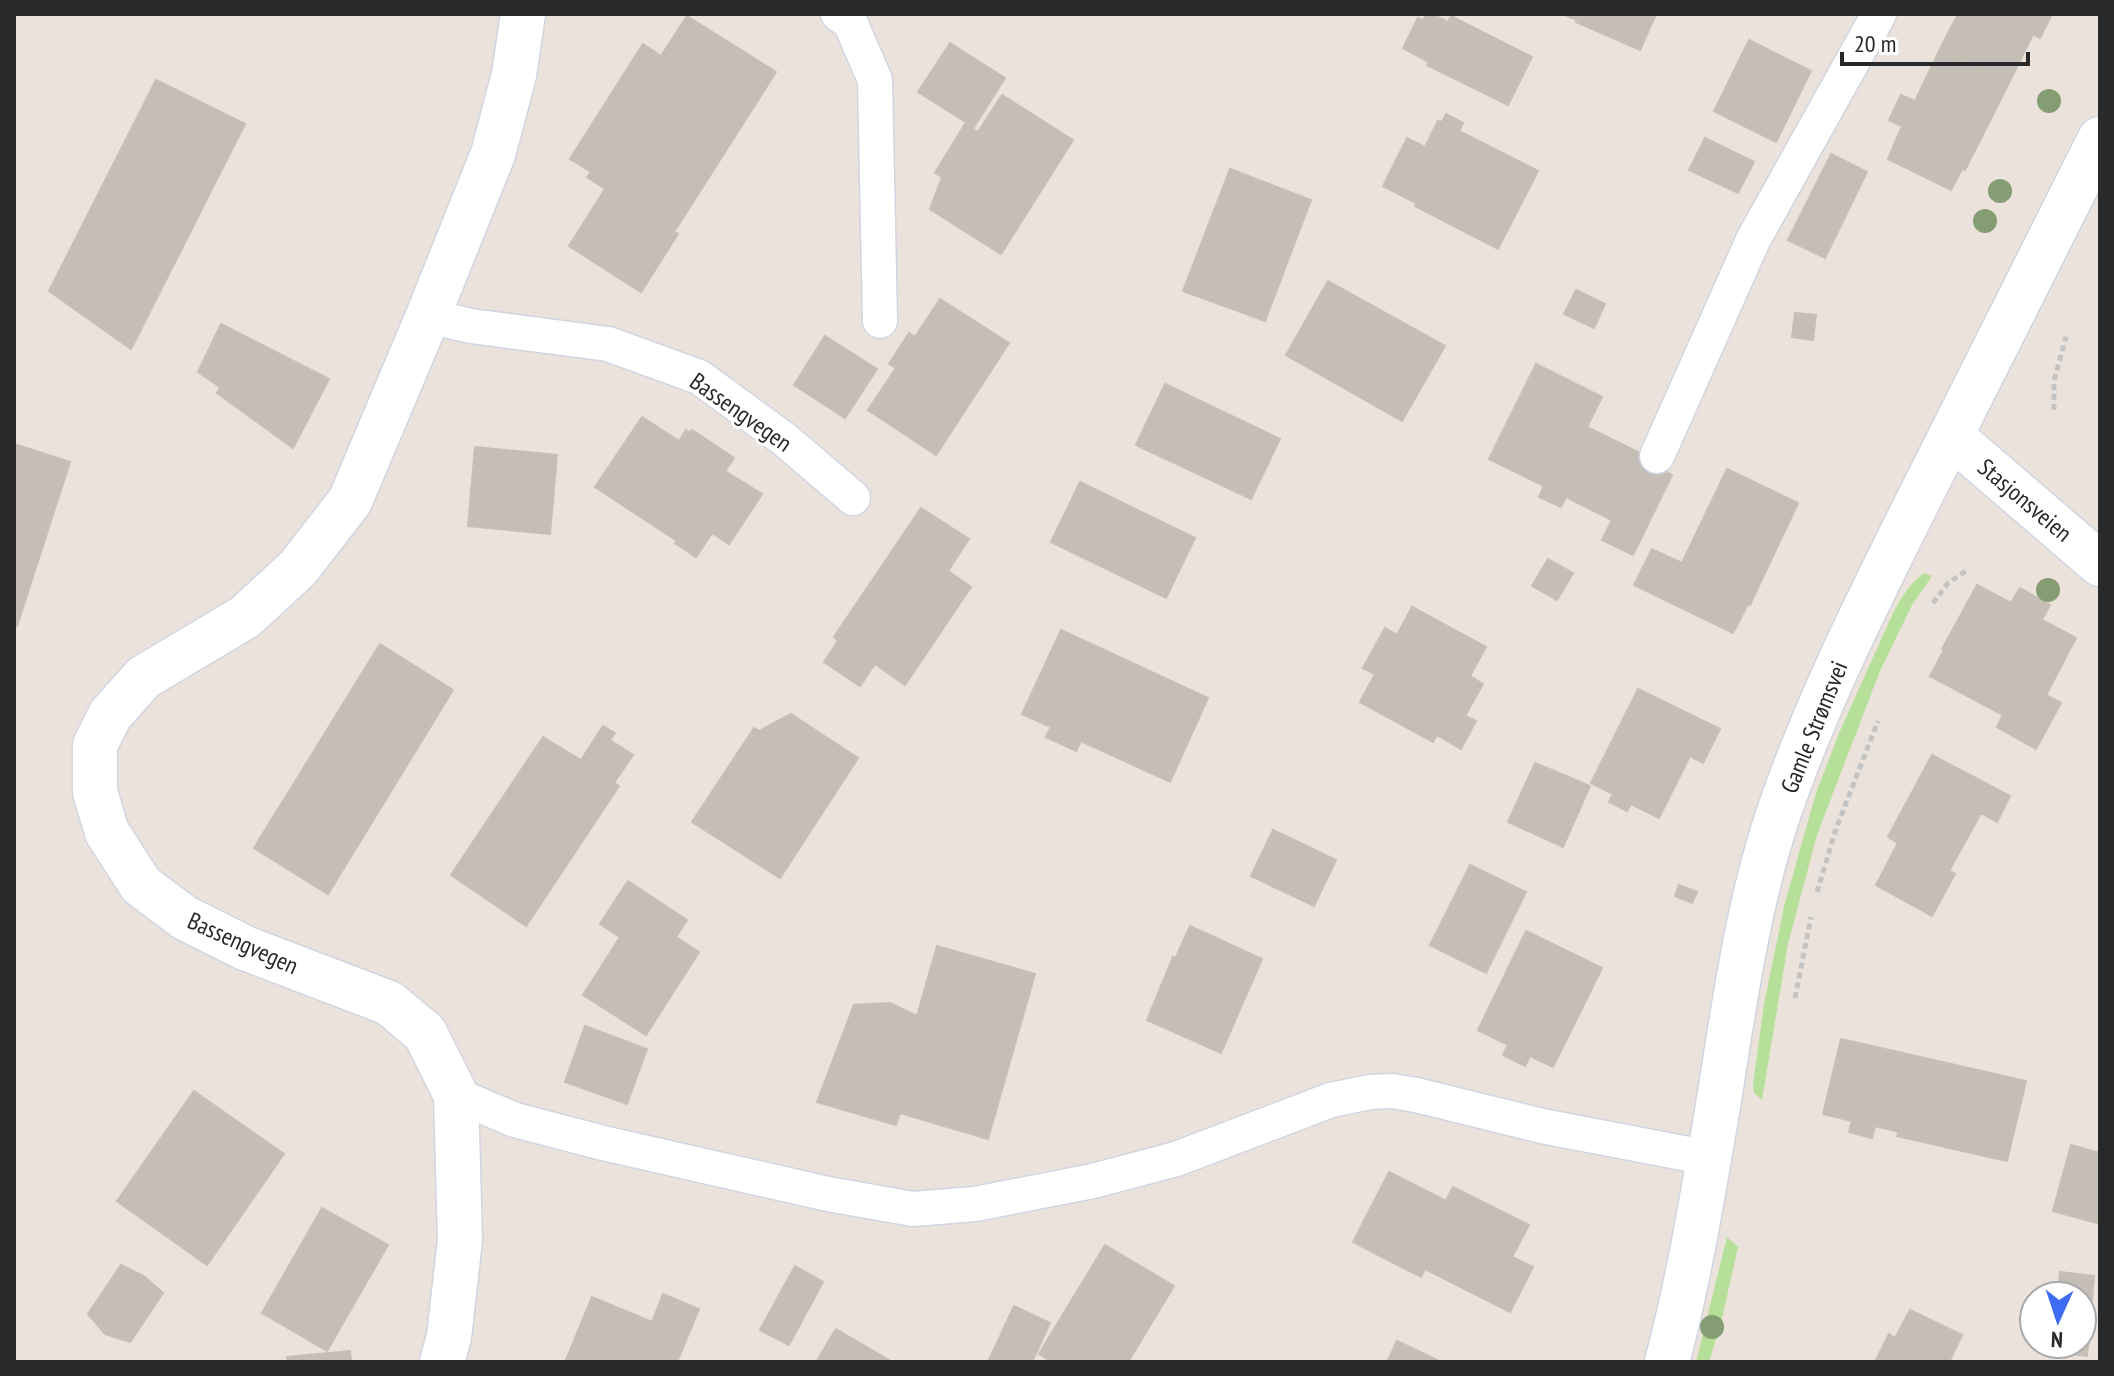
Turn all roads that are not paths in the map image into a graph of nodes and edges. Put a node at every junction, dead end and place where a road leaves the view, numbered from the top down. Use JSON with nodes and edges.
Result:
{"nodes":[{"id":1,"x":523,"y":14,"type":"edge"},
{"id":2,"x":838,"y":14,"type":"edge"},
{"id":3,"x":1879,"y":14,"type":"edge"},
{"id":4,"x":2100,"y":139,"type":"edge"},
{"id":5,"x":428,"y":316,"type":"junction"},
{"id":6,"x":880,"y":321,"type":"dead end"},
{"id":7,"x":1951,"y":436,"type":"junction"},
{"id":8,"x":1657,"y":456,"type":"dead end"},
{"id":9,"x":853,"y":498,"type":"dead end"},
{"id":10,"x":2100,"y":564,"type":"edge"},
{"id":11,"x":456,"y":1095,"type":"junction"},
{"id":12,"x":1709,"y":1158,"type":"junction"},
{"id":13,"x":442,"y":1362,"type":"edge"},
{"id":14,"x":1667,"y":1362,"type":"edge"}],
"edges":[{"from":1,"to":5,"type":"street","name":"Bassengvegen"},
{"from":2,"to":6,"type":"lane"},
{"from":3,"to":8,"type":"lane"},
{"from":4,"to":7,"type":"street","name":"Gamle Strømsvei"},
{"from":5,"to":9,"type":"lane","name":"Bassengvegen"},
{"from":5,"to":11,"type":"street","name":"Bassengvegen"},
{"from":7,"to":10,"type":"street","name":"Stasjonsveien"},
{"from":7,"to":12,"type":"street","name":"Gamle Strømsvei"},
{"from":11,"to":12,"type":"lane"},
{"from":11,"to":13,"type":"street","name":"Bassengvegen"},
{"from":12,"to":14,"type":"street","name":"Gamle Strømsvei"}]}
